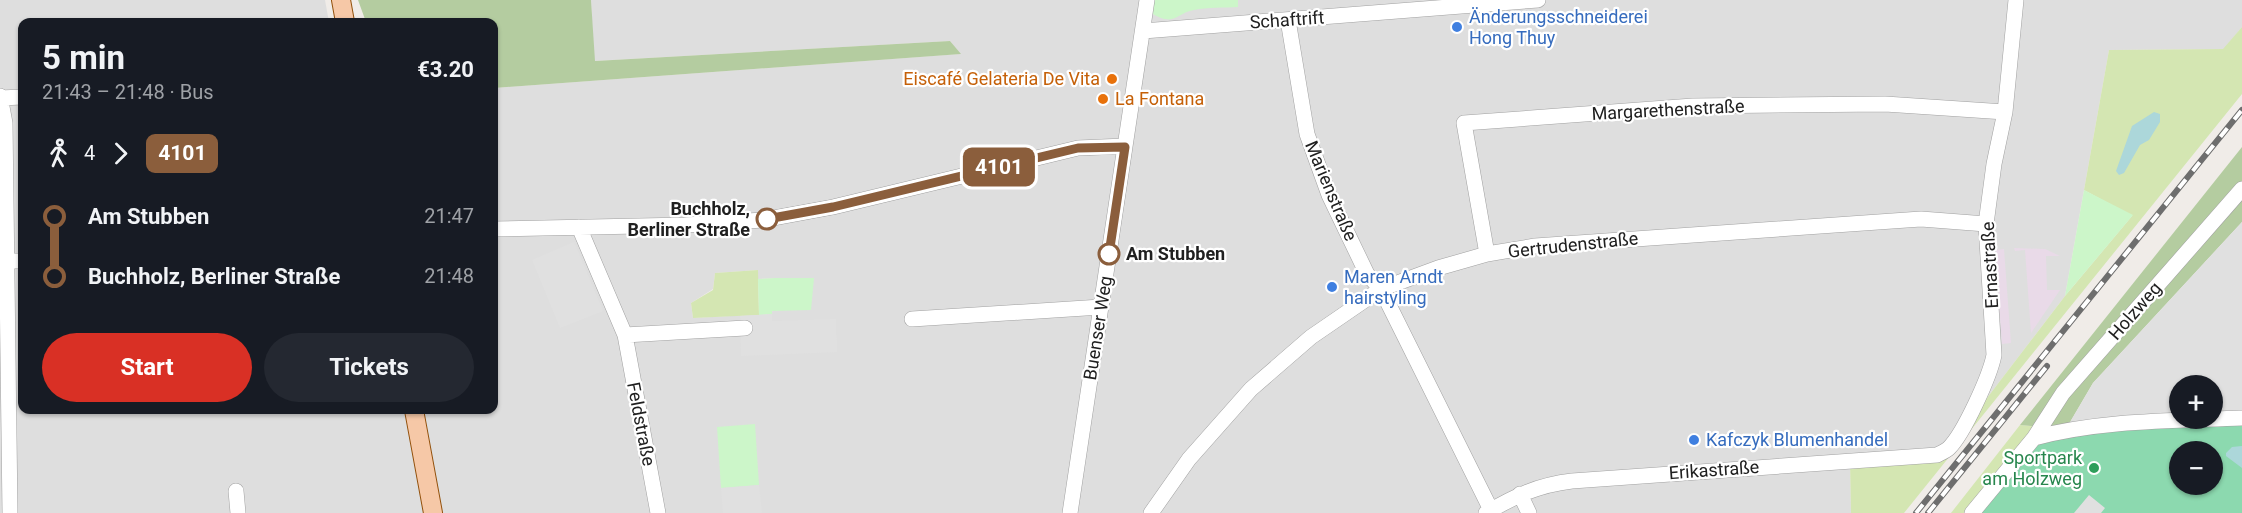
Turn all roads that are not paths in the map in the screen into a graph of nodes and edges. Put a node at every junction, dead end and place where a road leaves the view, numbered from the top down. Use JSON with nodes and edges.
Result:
{"nodes":[{"id":1,"x":341,"y":0,"type":"edge"},
{"id":2,"x":1148,"y":0,"type":"edge"},
{"id":3,"x":1538,"y":0,"type":"edge"},
{"id":4,"x":2016,"y":0,"type":"edge"},
{"id":5,"x":344,"y":18,"type":"edge"},
{"id":6,"x":1288,"y":20,"type":"junction"},
{"id":7,"x":1143,"y":31,"type":"junction"},
{"id":8,"x":0,"y":97,"type":"edge"},
{"id":9,"x":18,"y":97,"type":"edge"},
{"id":10,"x":2005,"y":112,"type":"junction"},
{"id":11,"x":1125,"y":147,"type":"junction"},
{"id":12,"x":2242,"y":189,"type":"edge"},
{"id":13,"x":1986,"y":224,"type":"junction"},
{"id":14,"x":579,"y":227,"type":"junction"},
{"id":15,"x":498,"y":229,"type":"edge"},
{"id":16,"x":1487,"y":254,"type":"junction"},
{"id":17,"x":9,"y":255,"type":"edge"},
{"id":18,"x":1382,"y":289,"type":"junction"},
{"id":19,"x":1101,"y":307,"type":"junction"},
{"id":20,"x":912,"y":319,"type":"dead end"},
{"id":21,"x":745,"y":328,"type":"dead end"},
{"id":22,"x":625,"y":335,"type":"junction"},
{"id":23,"x":415,"y":414,"type":"edge"},
{"id":24,"x":2242,"y":418,"type":"edge"},
{"id":25,"x":2034,"y":438,"type":"junction"},
{"id":26,"x":1948,"y":449,"type":"joint"},
{"id":27,"x":236,"y":491,"type":"dead end"},
{"id":28,"x":1520,"y":494,"type":"junction"},
{"id":29,"x":1488,"y":511,"type":"edge"},
{"id":30,"x":10,"y":513,"type":"edge"},
{"id":31,"x":238,"y":513,"type":"edge"},
{"id":32,"x":433,"y":513,"type":"edge"},
{"id":33,"x":658,"y":513,"type":"edge"},
{"id":34,"x":1070,"y":513,"type":"edge"},
{"id":35,"x":1151,"y":513,"type":"edge"},
{"id":36,"x":1529,"y":513,"type":"edge"},
{"id":37,"x":1972,"y":513,"type":"edge"}],
"edges":[{"from":1,"to":5,"type":"main road"},
{"from":2,"to":7,"type":"street","name":"Buenser Weg"},
{"from":3,"to":6,"type":"street","name":"Schaftrift"},
{"from":4,"to":10,"type":"street","name":"Ernastraße"},
{"from":6,"to":7,"type":"street","name":"Schaftrift"},
{"from":6,"to":18,"type":"street","name":"Marienstraße"},
{"from":7,"to":11,"type":"street","name":"Buenser Weg"},
{"from":8,"to":9,"type":"street"},
{"from":8,"to":17,"type":"street"},
{"from":10,"to":13,"type":"street","name":"Ernastraße"},
{"from":10,"to":16,"type":"street","name":"Margarethenstraße"},
{"from":11,"to":14,"type":"street"},
{"from":11,"to":19,"type":"street","name":"Buenser Weg"},
{"from":12,"to":25,"type":"street","name":"Holzweg"},
{"from":13,"to":16,"type":"street","name":"Gertrudenstraße"},
{"from":13,"to":26,"type":"street","name":"Ernastraße"},
{"from":14,"to":15,"type":"street"},
{"from":14,"to":22,"type":"street","name":"Feldstraße"},
{"from":16,"to":18,"type":"street","name":"Gertrudenstraße"},
{"from":17,"to":30,"type":"street"},
{"from":18,"to":29,"type":"street","name":"Marienstraße"},
{"from":18,"to":35,"type":"street","name":"Gertrudenstraße"},
{"from":19,"to":20,"type":"street"},
{"from":19,"to":34,"type":"street","name":"Buenser Weg"},
{"from":21,"to":22,"type":"street"},
{"from":22,"to":33,"type":"street","name":"Feldstraße"},
{"from":23,"to":32,"type":"main road"},
{"from":24,"to":25,"type":"street"},
{"from":25,"to":37,"type":"street","name":"Holzweg"},
{"from":26,"to":28,"type":"street","name":"Erikastraße"},
{"from":27,"to":31,"type":"street"},
{"from":28,"to":29,"type":"street","name":"Erikastraße"},
{"from":28,"to":36,"type":"street"}]}
